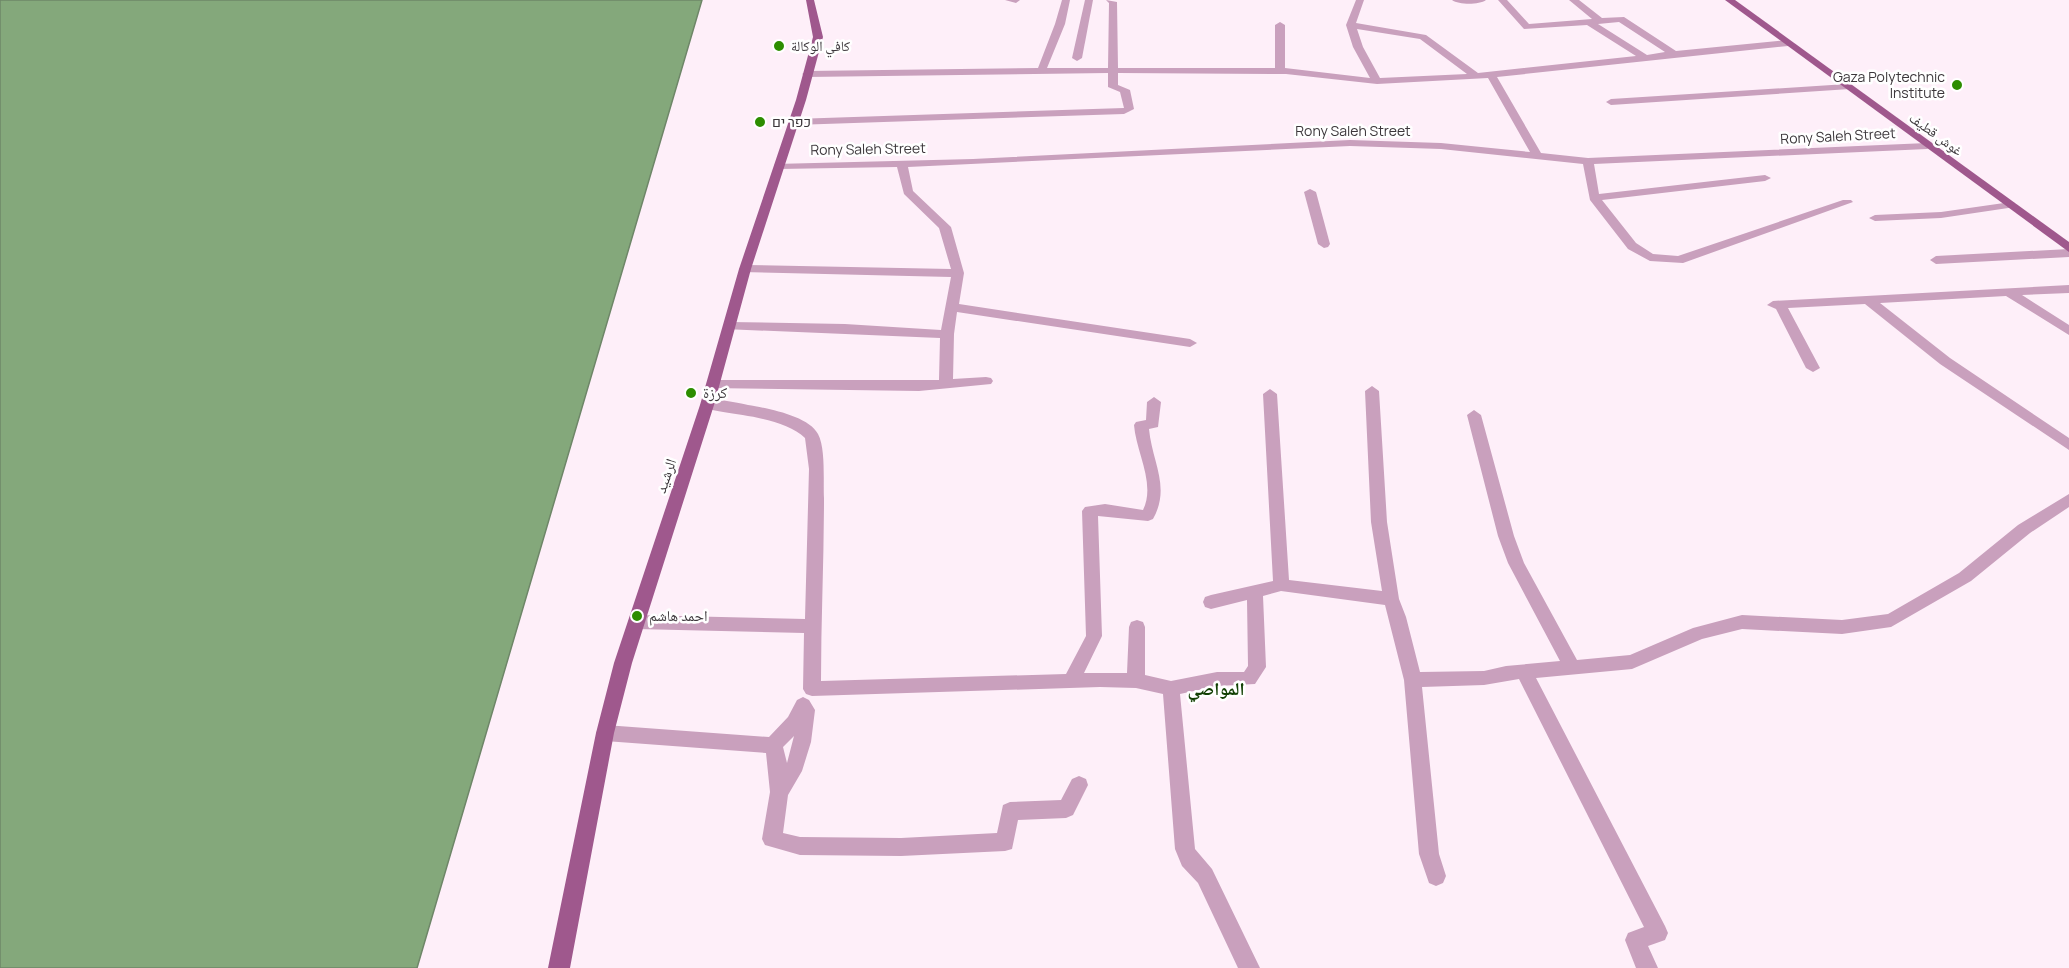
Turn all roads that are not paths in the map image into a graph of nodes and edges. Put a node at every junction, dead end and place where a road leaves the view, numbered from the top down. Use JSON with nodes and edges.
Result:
{"nodes":[{"id":1,"x":810,"y":0,"type":"edge"},
{"id":2,"x":1009,"y":0,"type":"edge"},
{"id":3,"x":1016,"y":0,"type":"edge"},
{"id":4,"x":1066,"y":0,"type":"edge"},
{"id":5,"x":1089,"y":0,"type":"edge"},
{"id":6,"x":1110,"y":0,"type":"edge"},
{"id":7,"x":1360,"y":0,"type":"edge"},
{"id":8,"x":1456,"y":0,"type":"edge"},
{"id":9,"x":1482,"y":0,"type":"edge"},
{"id":10,"x":1502,"y":0,"type":"edge"},
{"id":11,"x":1573,"y":0,"type":"edge"},
{"id":12,"x":1729,"y":0,"type":"edge"},
{"id":13,"x":1600,"y":21,"type":"junction"},
{"id":14,"x":1589,"y":22,"type":"junction"},
{"id":15,"x":1280,"y":25,"type":"dead end"},
{"id":16,"x":1351,"y":25,"type":"junction"},
{"id":17,"x":1788,"y":43,"type":"junction"},
{"id":18,"x":1672,"y":53,"type":"junction"},
{"id":19,"x":1644,"y":57,"type":"junction"},
{"id":20,"x":1077,"y":58,"type":"dead end"},
{"id":21,"x":1042,"y":69,"type":"junction"},
{"id":22,"x":1114,"y":69,"type":"junction"},
{"id":23,"x":1280,"y":71,"type":"junction"},
{"id":24,"x":807,"y":74,"type":"junction"},
{"id":25,"x":1476,"y":76,"type":"junction"},
{"id":26,"x":1491,"y":76,"type":"junction"},
{"id":27,"x":1377,"y":81,"type":"junction"},
{"id":28,"x":1847,"y":87,"type":"junction"},
{"id":29,"x":1611,"y":102,"type":"dead end"},
{"id":30,"x":794,"y":122,"type":"junction"},
{"id":31,"x":1927,"y":146,"type":"junction"},
{"id":32,"x":1538,"y":157,"type":"junction"},
{"id":33,"x":1588,"y":161,"type":"junction"},
{"id":34,"x":902,"y":165,"type":"junction"},
{"id":35,"x":779,"y":166,"type":"junction"},
{"id":36,"x":1765,"y":178,"type":"dead end"},
{"id":37,"x":1310,"y":192,"type":"dead end"},
{"id":38,"x":1594,"y":198,"type":"junction"},
{"id":39,"x":1847,"y":202,"type":"dead end"},
{"id":40,"x":2011,"y":205,"type":"junction"},
{"id":41,"x":1875,"y":218,"type":"dead end"},
{"id":42,"x":1324,"y":244,"type":"dead end"},
{"id":43,"x":2069,"y":248,"type":"edge"},
{"id":44,"x":2069,"y":253,"type":"edge"},
{"id":45,"x":1936,"y":261,"type":"dead end"},
{"id":46,"x":745,"y":269,"type":"junction"},
{"id":47,"x":958,"y":273,"type":"junction"},
{"id":48,"x":2069,"y":289,"type":"edge"},
{"id":49,"x":2010,"y":293,"type":"junction"},
{"id":50,"x":1868,"y":300,"type":"junction"},
{"id":51,"x":952,"y":307,"type":"junction"},
{"id":52,"x":729,"y":326,"type":"junction"},
{"id":53,"x":2069,"y":331,"type":"edge"},
{"id":54,"x":946,"y":334,"type":"junction"},
{"id":55,"x":1190,"y":343,"type":"dead end"},
{"id":56,"x":1813,"y":368,"type":"dead end"},
{"id":57,"x":986,"y":381,"type":"dead end"},
{"id":58,"x":946,"y":384,"type":"junction"},
{"id":59,"x":713,"y":385,"type":"junction"},
{"id":60,"x":1372,"y":391,"type":"dead end"},
{"id":61,"x":1270,"y":394,"type":"dead end"},
{"id":62,"x":1154,"y":402,"type":"dead end"},
{"id":63,"x":707,"y":405,"type":"junction"},
{"id":64,"x":1474,"y":415,"type":"dead end"},
{"id":65,"x":2069,"y":445,"type":"edge"},
{"id":66,"x":2069,"y":500,"type":"edge"},
{"id":67,"x":1281,"y":585,"type":"junction"},
{"id":68,"x":1255,"y":594,"type":"junction"},
{"id":69,"x":1390,"y":599,"type":"junction"},
{"id":70,"x":1211,"y":602,"type":"dead end"},
{"id":71,"x":636,"y":622,"type":"junction"},
{"id":72,"x":813,"y":626,"type":"junction"},
{"id":73,"x":1137,"y":627,"type":"dead end"},
{"id":74,"x":1573,"y":668,"type":"junction"},
{"id":75,"x":1524,"y":672,"type":"junction"},
{"id":76,"x":1413,"y":680,"type":"junction"},
{"id":77,"x":1071,"y":681,"type":"junction"},
{"id":78,"x":1136,"y":681,"type":"junction"},
{"id":79,"x":1171,"y":688,"type":"junction"},
{"id":80,"x":812,"y":689,"type":"junction"},
{"id":81,"x":803,"y":705,"type":"junction"},
{"id":82,"x":605,"y":733,"type":"junction"},
{"id":83,"x":773,"y":745,"type":"junction"},
{"id":84,"x":1078,"y":785,"type":"dead end"},
{"id":85,"x":781,"y":790,"type":"junction"},
{"id":86,"x":1436,"y":876,"type":"dead end"},
{"id":87,"x":559,"y":968,"type":"edge"},
{"id":88,"x":1249,"y":968,"type":"edge"},
{"id":89,"x":1647,"y":968,"type":"edge"}],
"edges":[{"from":1,"to":24,"type":"main road","name":"الرشيد"},
{"from":2,"to":3,"type":"street"},
{"from":4,"to":21,"type":"street"},
{"from":5,"to":20,"type":"street"},
{"from":6,"to":22,"type":"street"},
{"from":7,"to":16,"type":"street"},
{"from":8,"to":9,"type":"street"},
{"from":10,"to":14,"type":"street"},
{"from":11,"to":13,"type":"street"},
{"from":12,"to":17,"type":"main road","name":"غوش قطيف"},
{"from":13,"to":14,"type":"street"},
{"from":13,"to":18,"type":"street"},
{"from":14,"to":19,"type":"street"},
{"from":15,"to":23,"type":"street"},
{"from":16,"to":25,"type":"street"},
{"from":16,"to":27,"type":"street"},
{"from":17,"to":18,"type":"street"},
{"from":17,"to":28,"type":"main road","name":"غوش قطيف"},
{"from":18,"to":19,"type":"street"},
{"from":19,"to":26,"type":"street"},
{"from":21,"to":22,"type":"street"},
{"from":21,"to":24,"type":"street"},
{"from":22,"to":23,"type":"street"},
{"from":22,"to":30,"type":"street"},
{"from":23,"to":27,"type":"street"},
{"from":24,"to":30,"type":"main road","name":"الرشيد"},
{"from":25,"to":26,"type":"street"},
{"from":25,"to":27,"type":"street"},
{"from":26,"to":32,"type":"street"},
{"from":28,"to":29,"type":"street"},
{"from":28,"to":31,"type":"main road","name":"غوش قطيف"},
{"from":30,"to":35,"type":"main road","name":"الرشيد"},
{"from":31,"to":33,"type":"street","name":"Rony Saleh Street"},
{"from":31,"to":40,"type":"main road","name":"غوش قطيف"},
{"from":32,"to":33,"type":"street","name":"Rony Saleh Street"},
{"from":32,"to":34,"type":"street","name":"Rony Saleh Street"},
{"from":33,"to":38,"type":"street"},
{"from":34,"to":35,"type":"street","name":"Rony Saleh Street"},
{"from":34,"to":47,"type":"street"},
{"from":35,"to":46,"type":"main road","name":"الرشيد"},
{"from":36,"to":38,"type":"street"},
{"from":37,"to":42,"type":"street"},
{"from":38,"to":39,"type":"street"},
{"from":40,"to":41,"type":"street"},
{"from":40,"to":43,"type":"main road","name":"غوش قطيف"},
{"from":44,"to":45,"type":"street"},
{"from":46,"to":47,"type":"street"},
{"from":46,"to":52,"type":"main road","name":"الرشيد"},
{"from":47,"to":51,"type":"street"},
{"from":48,"to":49,"type":"street"},
{"from":49,"to":50,"type":"street"},
{"from":49,"to":53,"type":"street"},
{"from":50,"to":56,"type":"street"},
{"from":50,"to":65,"type":"street"},
{"from":51,"to":54,"type":"street"},
{"from":51,"to":55,"type":"street"},
{"from":52,"to":54,"type":"street"},
{"from":52,"to":59,"type":"main road","name":"الرشيد"},
{"from":54,"to":58,"type":"street"},
{"from":57,"to":58,"type":"street"},
{"from":58,"to":59,"type":"street"},
{"from":59,"to":63,"type":"main road","name":"الرشيد"},
{"from":60,"to":69,"type":"street"},
{"from":61,"to":67,"type":"street"},
{"from":62,"to":77,"type":"street"},
{"from":63,"to":71,"type":"main road","name":"الرشيد"},
{"from":63,"to":72,"type":"street"},
{"from":64,"to":74,"type":"street"},
{"from":66,"to":74,"type":"street"},
{"from":67,"to":68,"type":"street"},
{"from":67,"to":69,"type":"street"},
{"from":68,"to":70,"type":"street"},
{"from":68,"to":79,"type":"street"},
{"from":69,"to":76,"type":"street"},
{"from":71,"to":72,"type":"street"},
{"from":71,"to":82,"type":"main road","name":"الرشيد"},
{"from":72,"to":80,"type":"street"},
{"from":73,"to":78,"type":"street"},
{"from":74,"to":75,"type":"street"},
{"from":75,"to":76,"type":"street"},
{"from":75,"to":89,"type":"street"},
{"from":76,"to":86,"type":"street"},
{"from":77,"to":78,"type":"street"},
{"from":77,"to":80,"type":"street"},
{"from":78,"to":79,"type":"street"},
{"from":79,"to":88,"type":"street"},
{"from":80,"to":81,"type":"street"},
{"from":81,"to":83,"type":"street"},
{"from":81,"to":85,"type":"street"},
{"from":82,"to":83,"type":"street"},
{"from":82,"to":87,"type":"main road","name":"الرشيد"},
{"from":83,"to":85,"type":"street"},
{"from":84,"to":85,"type":"street"}]}
